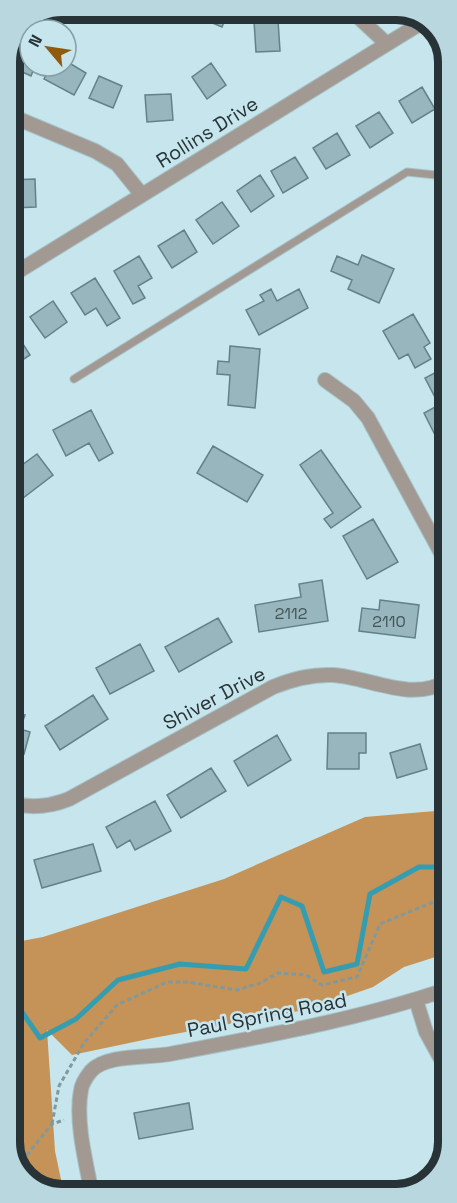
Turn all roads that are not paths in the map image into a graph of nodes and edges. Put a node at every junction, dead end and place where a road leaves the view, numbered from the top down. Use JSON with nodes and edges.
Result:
{"nodes":[{"id":1,"x":360,"y":20,"type":"edge"},
{"id":2,"x":417,"y":25,"type":"edge"},
{"id":3,"x":387,"y":44,"type":"junction"},
{"id":4,"x":20,"y":120,"type":"edge"},
{"id":5,"x":438,"y":175,"type":"edge"},
{"id":6,"x":142,"y":195,"type":"junction"},
{"id":7,"x":20,"y":270,"type":"edge"},
{"id":8,"x":74,"y":379,"type":"dead end"},
{"id":9,"x":325,"y":380,"type":"dead end"},
{"id":10,"x":438,"y":547,"type":"edge"},
{"id":11,"x":438,"y":684,"type":"edge"},
{"id":12,"x":20,"y":804,"type":"edge"},
{"id":13,"x":438,"y":992,"type":"edge"},
{"id":14,"x":416,"y":1000,"type":"junction"},
{"id":15,"x":438,"y":1054,"type":"edge"},
{"id":16,"x":90,"y":1183,"type":"edge"}],
"edges":[{"from":1,"to":3,"type":"street"},
{"from":2,"to":3,"type":"street","name":"Rollins Drive"},
{"from":3,"to":6,"type":"street","name":"Rollins Drive"},
{"from":4,"to":6,"type":"street"},
{"from":5,"to":8,"type":"lane"},
{"from":6,"to":7,"type":"street","name":"Rollins Drive"},
{"from":9,"to":10,"type":"street"},
{"from":11,"to":12,"type":"street","name":"Shiver Drive"},
{"from":13,"to":14,"type":"street","name":"Paul Spring Road"},
{"from":14,"to":15,"type":"street"},
{"from":14,"to":16,"type":"street","name":"Paul Spring Road"}]}
